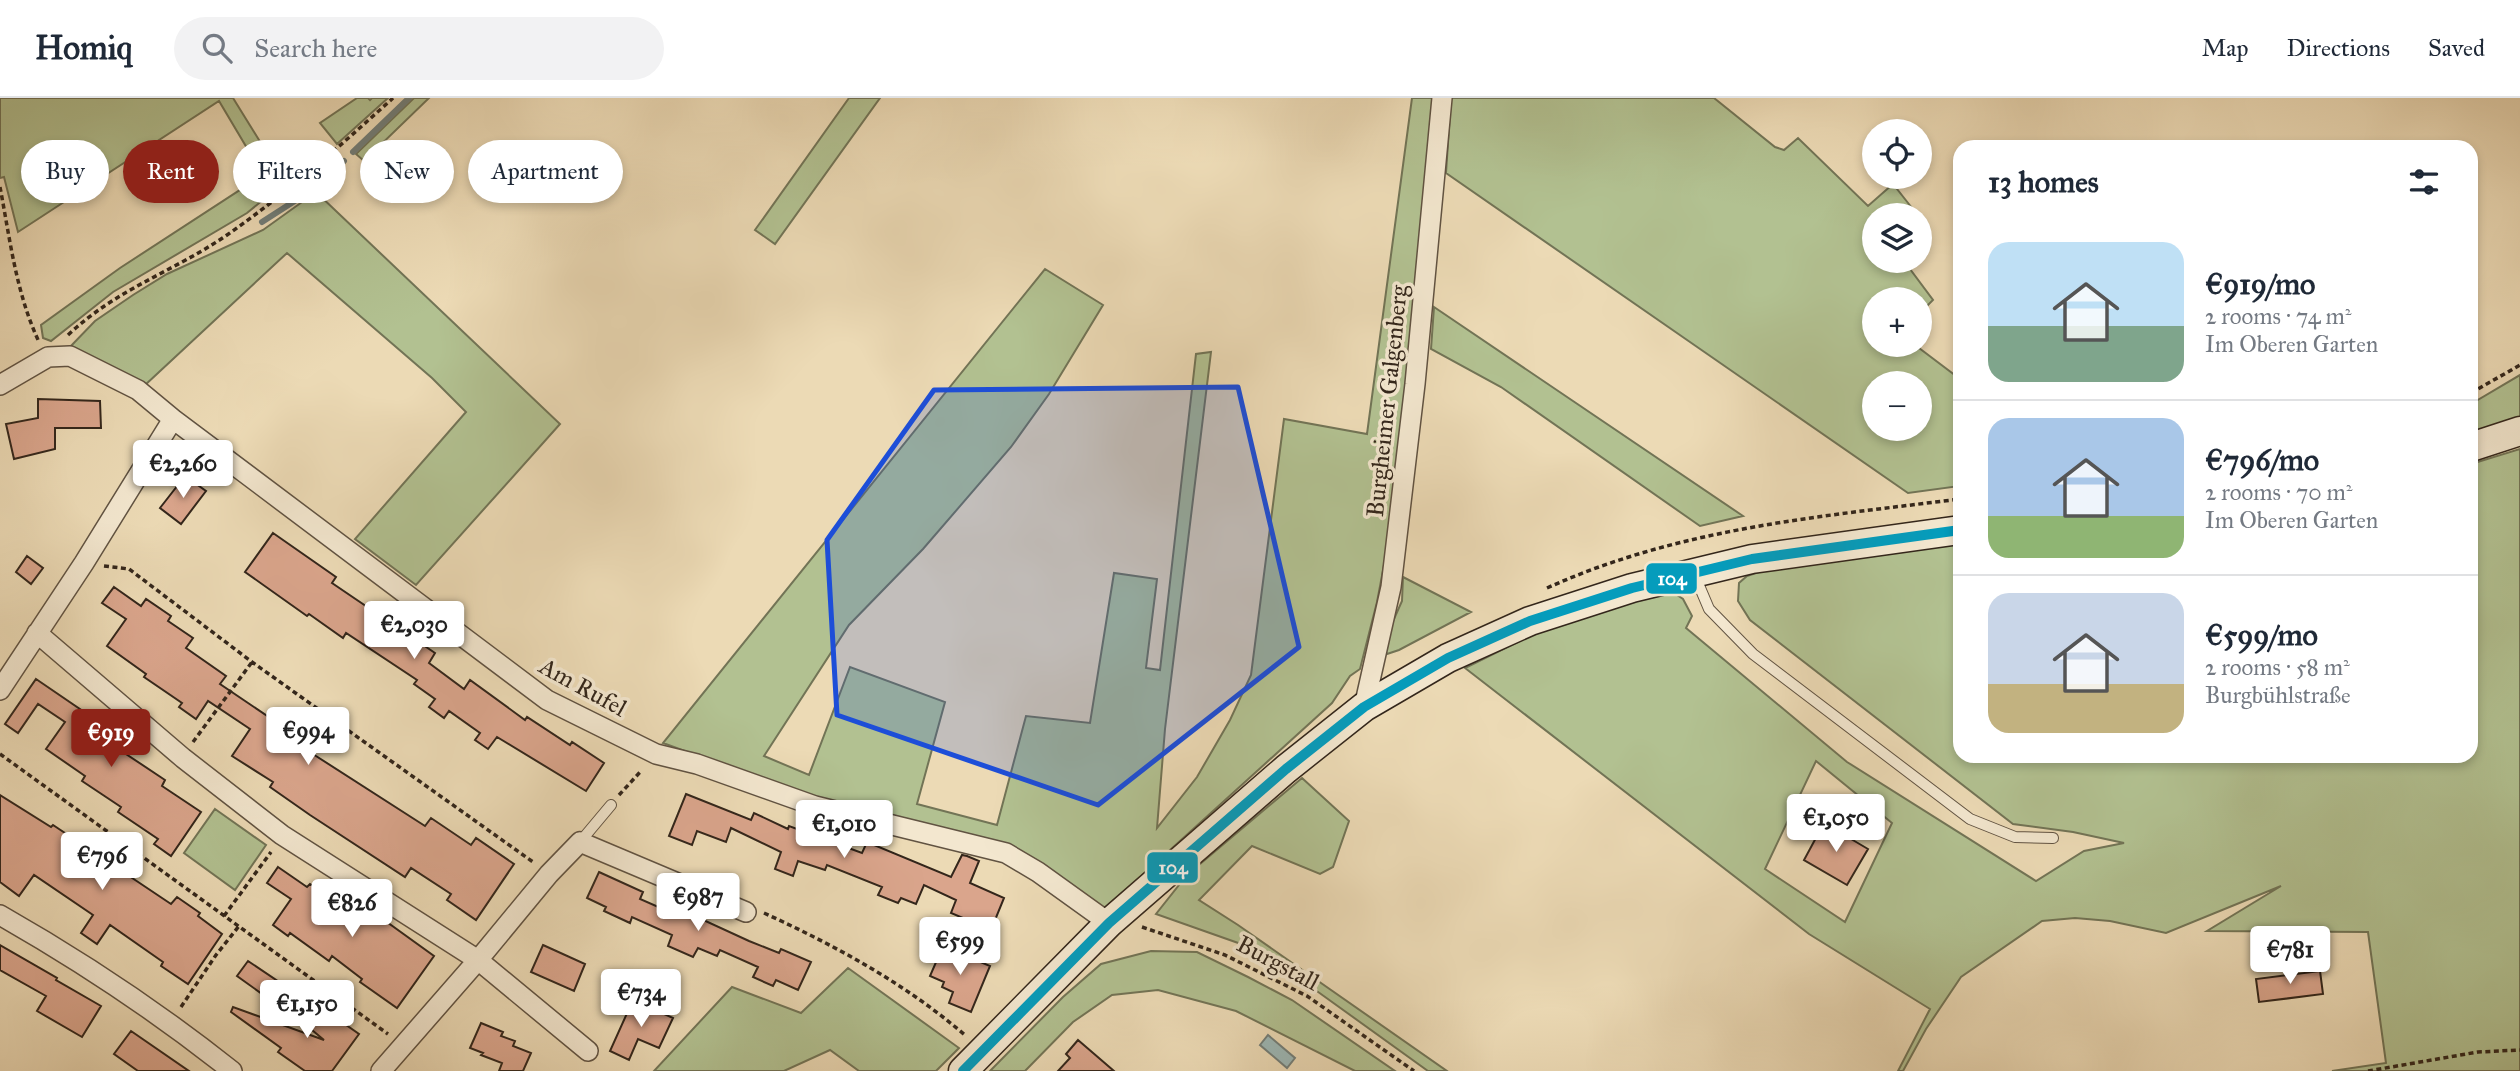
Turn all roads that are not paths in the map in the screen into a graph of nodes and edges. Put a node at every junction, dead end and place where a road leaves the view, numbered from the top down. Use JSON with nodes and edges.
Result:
{"nodes":[{"id":1,"x":1442,"y":98,"type":"edge"},
{"id":2,"x":0,"y":385,"type":"edge"},
{"id":3,"x":173,"y":419,"type":"junction"},
{"id":4,"x":2520,"y":431,"type":"edge"},
{"id":5,"x":2478,"y":445,"type":"edge"},
{"id":6,"x":1953,"y":531,"type":"edge"},
{"id":7,"x":1694,"y":572,"type":"junction"},
{"id":8,"x":37,"y":633,"type":"junction"},
{"id":9,"x":0,"y":690,"type":"edge"},
{"id":10,"x":1364,"y":706,"type":"junction"},
{"id":11,"x":611,"y":805,"type":"road end"},
{"id":12,"x":2053,"y":838,"type":"dead end"},
{"id":13,"x":580,"y":842,"type":"junction"},
{"id":14,"x":746,"y":912,"type":"road end"},
{"id":15,"x":0,"y":915,"type":"edge"},
{"id":16,"x":1109,"y":922,"type":"junction"},
{"id":17,"x":478,"y":960,"type":"junction"},
{"id":18,"x":589,"y":1051,"type":"dead end"},
{"id":19,"x":232,"y":1071,"type":"edge"},
{"id":20,"x":381,"y":1071,"type":"edge"},
{"id":21,"x":963,"y":1071,"type":"edge"}],
"edges":[{"from":1,"to":10,"type":"street","name":"Burgheimer Galgenberg"},
{"from":2,"to":3,"type":"street","name":"Am Rufel"},
{"from":3,"to":8,"type":"street"},
{"from":3,"to":16,"type":"street","name":"Am Rufel"},
{"from":4,"to":5,"type":"street"},
{"from":6,"to":7,"type":"street"},
{"from":7,"to":10,"type":"street"},
{"from":7,"to":12,"type":"lane"},
{"from":8,"to":9,"type":"street"},
{"from":8,"to":17,"type":"street"},
{"from":10,"to":16,"type":"street"},
{"from":11,"to":13,"type":"lane"},
{"from":13,"to":14,"type":"street"},
{"from":13,"to":17,"type":"street"},
{"from":15,"to":19,"type":"street"},
{"from":16,"to":21,"type":"street"},
{"from":17,"to":18,"type":"street"},
{"from":17,"to":20,"type":"street"}]}
